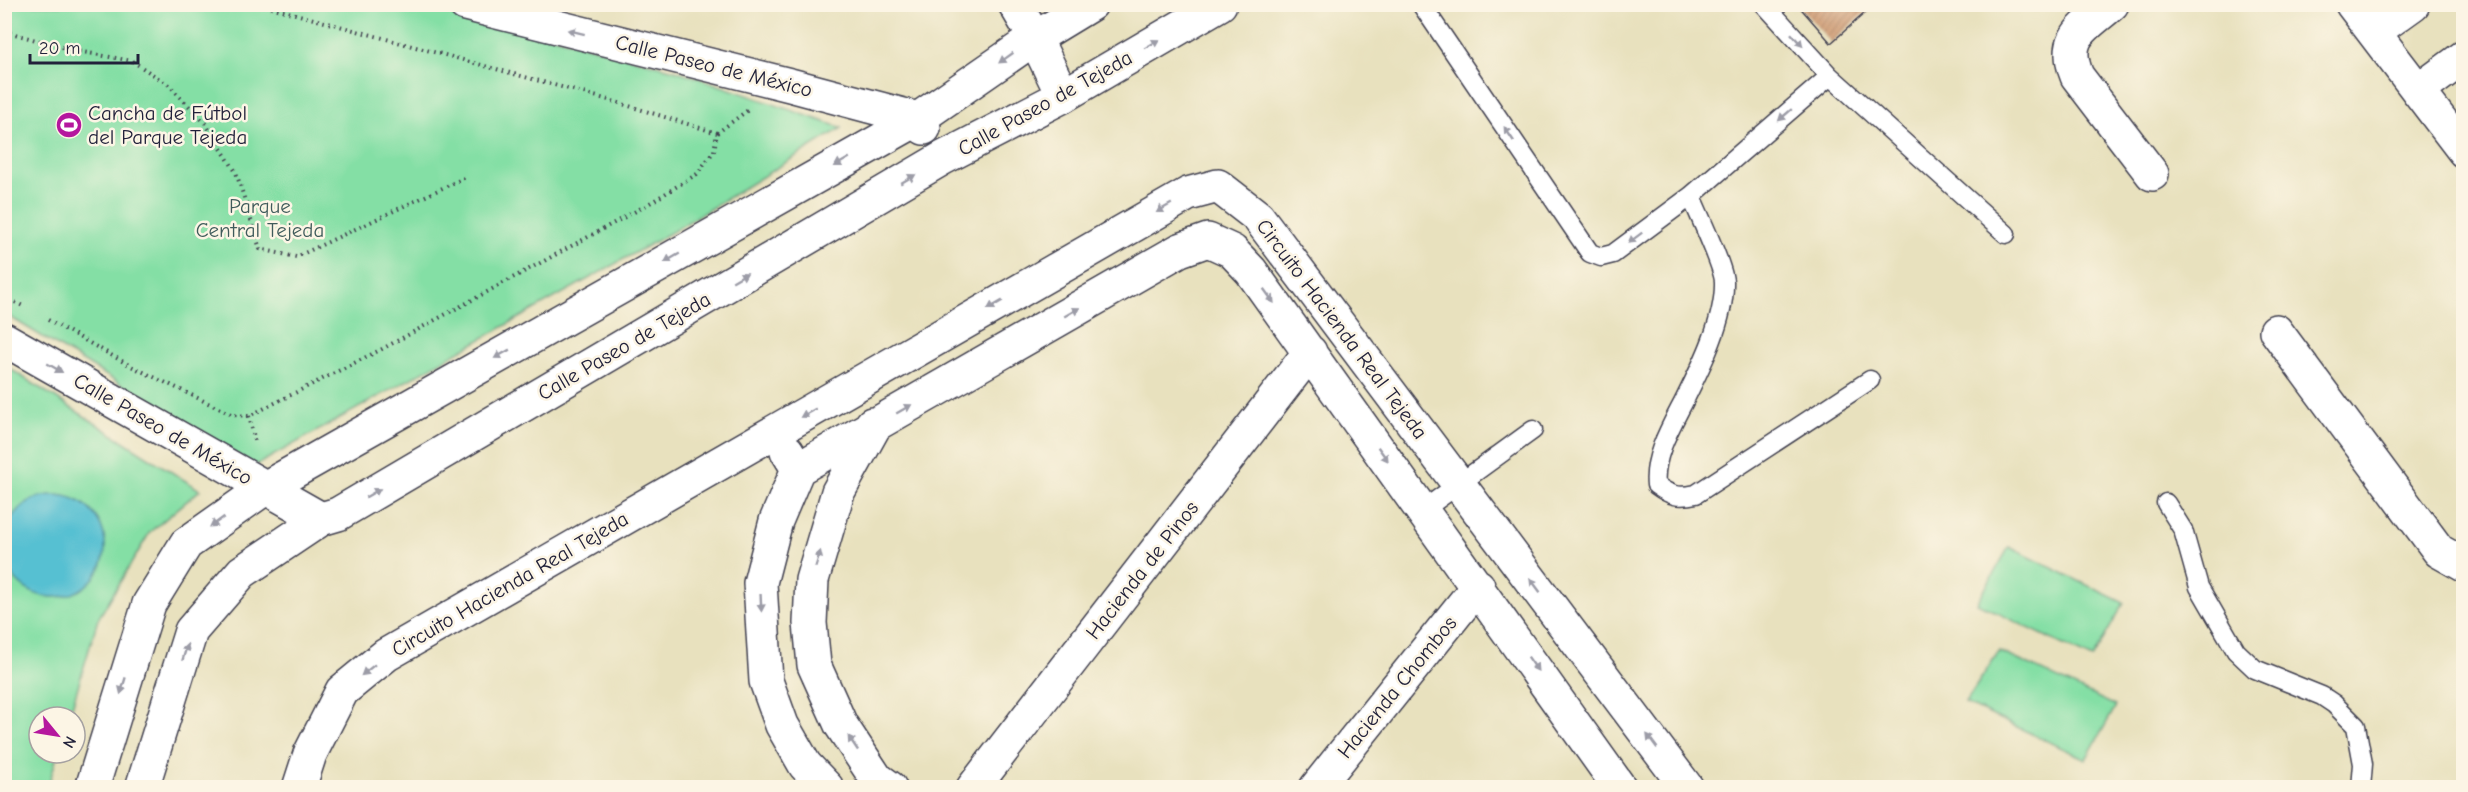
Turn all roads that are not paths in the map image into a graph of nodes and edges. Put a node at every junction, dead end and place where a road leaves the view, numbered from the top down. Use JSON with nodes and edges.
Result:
{"nodes":[{"id":1,"x":465,"y":4,"type":"edge"},
{"id":2,"x":1015,"y":4,"type":"edge"},
{"id":3,"x":1091,"y":4,"type":"edge"},
{"id":4,"x":1220,"y":4,"type":"edge"},
{"id":5,"x":1421,"y":4,"type":"edge"},
{"id":6,"x":1764,"y":4,"type":"edge"},
{"id":7,"x":2112,"y":4,"type":"edge"},
{"id":8,"x":2352,"y":4,"type":"edge"},
{"id":9,"x":2413,"y":4,"type":"edge"},
{"id":10,"x":2374,"y":32,"type":"junction"},
{"id":11,"x":1035,"y":38,"type":"junction"},
{"id":12,"x":2463,"y":57,"type":"edge"},
{"id":13,"x":1830,"y":76,"type":"junction"},
{"id":14,"x":2418,"y":91,"type":"junction"},
{"id":15,"x":1063,"y":96,"type":"junction"},
{"id":16,"x":918,"y":119,"type":"junction"},
{"id":17,"x":2463,"y":151,"type":"edge"},
{"id":18,"x":943,"y":158,"type":"junction"},
{"id":19,"x":2152,"y":174,"type":"dead end"},
{"id":20,"x":1691,"y":196,"type":"junction"},
{"id":21,"x":2006,"y":234,"type":"dead end"},
{"id":22,"x":2276,"y":331,"type":"dead end"},
{"id":23,"x":4,"y":339,"type":"edge"},
{"id":24,"x":1311,"y":352,"type":"junction"},
{"id":25,"x":1870,"y":380,"type":"dead end"},
{"id":26,"x":852,"y":388,"type":"junction"},
{"id":27,"x":873,"y":426,"type":"junction"},
{"id":28,"x":1533,"y":430,"type":"dead end"},
{"id":29,"x":774,"y":431,"type":"junction"},
{"id":30,"x":798,"y":469,"type":"junction"},
{"id":31,"x":1458,"y":483,"type":"junction"},
{"id":32,"x":265,"y":488,"type":"junction"},
{"id":33,"x":2166,"y":503,"type":"dead end"},
{"id":34,"x":1423,"y":510,"type":"junction"},
{"id":35,"x":321,"y":519,"type":"junction"},
{"id":36,"x":2463,"y":565,"type":"edge"},
{"id":37,"x":1478,"y":586,"type":"junction"},
{"id":38,"x":92,"y":788,"type":"edge"},
{"id":39,"x":142,"y":788,"type":"edge"},
{"id":40,"x":299,"y":788,"type":"edge"},
{"id":41,"x":827,"y":788,"type":"edge"},
{"id":42,"x":890,"y":788,"type":"edge"},
{"id":43,"x":973,"y":788,"type":"edge"},
{"id":44,"x":1316,"y":788,"type":"edge"},
{"id":45,"x":1620,"y":788,"type":"edge"},
{"id":46,"x":1687,"y":788,"type":"edge"},
{"id":47,"x":2361,"y":788,"type":"edge"}],
"edges":[{"from":16,"to":1,"type":"street","name":"Calle Paseo de México","one_way":true},
{"from":2,"to":11,"type":"street"},
{"from":3,"to":11,"type":"street"},
{"from":15,"to":4,"type":"street","name":"Calle Paseo de Tejeda","one_way":true},
{"from":20,"to":5,"type":"lane","one_way":true},
{"from":6,"to":13,"type":"lane","one_way":true},
{"from":7,"to":19,"type":"street"},
{"from":8,"to":10,"type":"street"},
{"from":9,"to":10,"type":"street"},
{"from":10,"to":14,"type":"street"},
{"from":11,"to":15,"type":"street"},
{"from":11,"to":16,"type":"street","one_way":true},
{"from":12,"to":14,"type":"street"},
{"from":13,"to":20,"type":"lane","one_way":true},
{"from":13,"to":21,"type":"lane"},
{"from":14,"to":17,"type":"street"},
{"from":15,"to":18,"type":"street","name":"Calle Paseo de Tejeda"},
{"from":16,"to":18,"type":"street"},
{"from":16,"to":32,"type":"street","one_way":true},
{"from":35,"to":18,"type":"street","name":"Calle Paseo de Tejeda","one_way":true},
{"from":20,"to":25,"type":"lane"},
{"from":22,"to":36,"type":"street"},
{"from":23,"to":32,"type":"street","name":"Calle Paseo de México","one_way":true},
{"from":27,"to":24,"type":"street","name":"Circuito Hacienda Real Tejeda","one_way":true},
{"from":24,"to":34,"type":"street","name":"Circuito Hacienda Real Tejeda","one_way":true},
{"from":24,"to":43,"type":"street","name":"Hacienda de Pinos"},
{"from":26,"to":27,"type":"street"},
{"from":26,"to":29,"type":"street","name":"Circuito Hacienda Real Tejeda","one_way":true},
{"from":31,"to":26,"type":"street","name":"Circuito Hacienda Real Tejeda","one_way":true},
{"from":27,"to":30,"type":"street","name":"Circuito Hacienda Real Tejeda"},
{"from":42,"to":27,"type":"street","one_way":true},
{"from":28,"to":31,"type":"lane"},
{"from":29,"to":30,"type":"street"},
{"from":29,"to":40,"type":"street","name":"Circuito Hacienda Real Tejeda","one_way":true},
{"from":30,"to":41,"type":"street","one_way":true},
{"from":31,"to":34,"type":"lane"},
{"from":46,"to":31,"type":"street","name":"Circuito Hacienda Real Tejeda","one_way":true},
{"from":32,"to":35,"type":"street","name":"Calle Paseo de México"},
{"from":32,"to":38,"type":"street","one_way":true},
{"from":33,"to":47,"type":"lane"},
{"from":34,"to":37,"type":"street","name":"Circuito Hacienda Real Tejeda"},
{"from":39,"to":35,"type":"street","name":"Calle Paseo de Tejeda","one_way":true},
{"from":37,"to":44,"type":"street","name":"Hacienda Chombos"},
{"from":37,"to":45,"type":"street","name":"Circuito Hacienda Real Tejeda","one_way":true}]}
